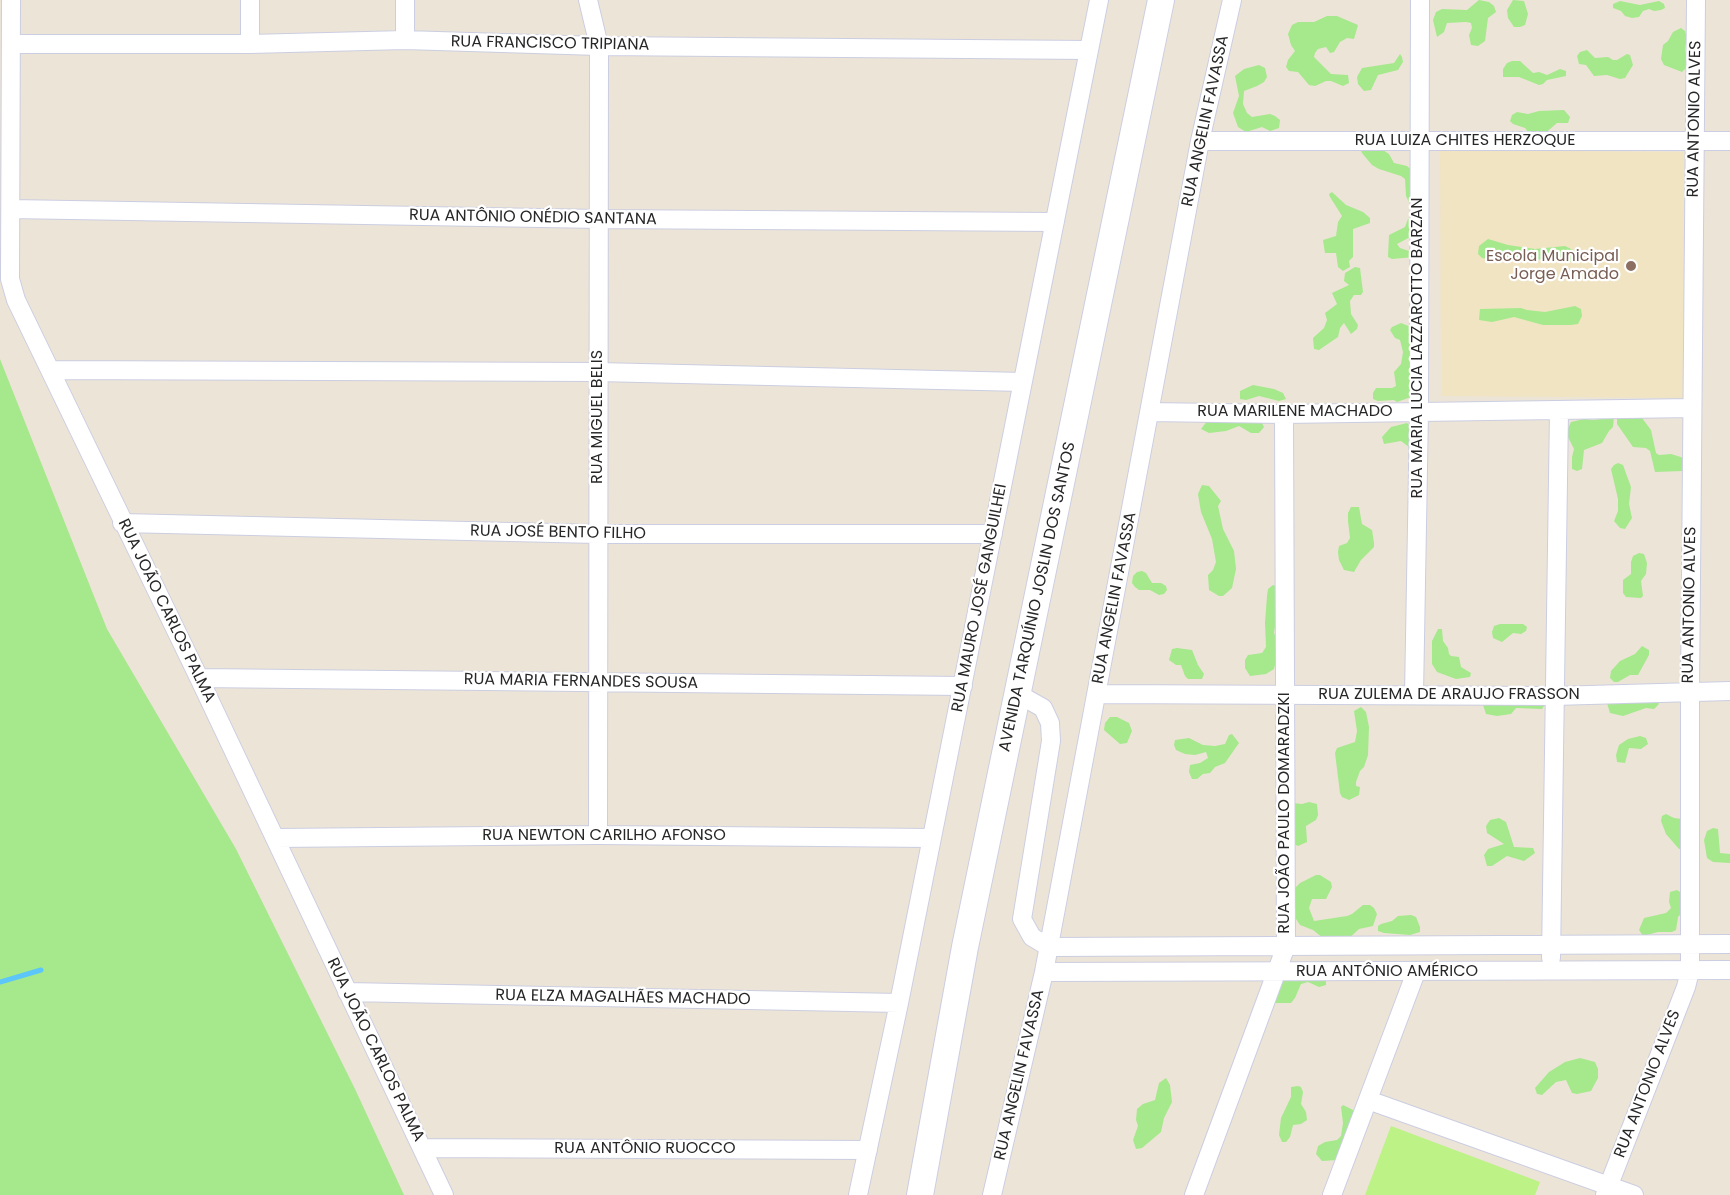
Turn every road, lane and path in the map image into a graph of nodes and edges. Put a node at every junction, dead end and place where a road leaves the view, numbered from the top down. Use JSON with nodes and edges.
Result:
{"nodes":[{"id":1,"x":11,"y":0,"type":"edge"},
{"id":2,"x":250,"y":0,"type":"edge"},
{"id":3,"x":405,"y":0,"type":"edge"},
{"id":4,"x":588,"y":0,"type":"edge"},
{"id":5,"x":1099,"y":0,"type":"edge"},
{"id":6,"x":1161,"y":0,"type":"edge"},
{"id":7,"x":1232,"y":0,"type":"edge"},
{"id":8,"x":1420,"y":0,"type":"edge"},
{"id":9,"x":1696,"y":0,"type":"edge"},
{"id":10,"x":405,"y":40,"type":"junction"},
{"id":11,"x":11,"y":44,"type":"junction"},
{"id":12,"x":250,"y":44,"type":"junction"},
{"id":13,"x":599,"y":46,"type":"junction"},
{"id":14,"x":1089,"y":50,"type":"junction"},
{"id":15,"x":1200,"y":141,"type":"junction"},
{"id":16,"x":1419,"y":141,"type":"junction"},
{"id":17,"x":1695,"y":141,"type":"junction"},
{"id":18,"x":1730,"y":141,"type":"edge"},
{"id":19,"x":11,"y":209,"type":"junction"},
{"id":20,"x":600,"y":219,"type":"junction"},
{"id":21,"x":1055,"y":222,"type":"junction"},
{"id":22,"x":50,"y":370,"type":"junction"},
{"id":23,"x":598,"y":372,"type":"junction"},
{"id":24,"x":1023,"y":382,"type":"junction"},
{"id":25,"x":1692,"y":408,"type":"junction"},
{"id":26,"x":1558,"y":411,"type":"junction"},
{"id":27,"x":1150,"y":412,"type":"junction"},
{"id":28,"x":1419,"y":412,"type":"junction"},
{"id":29,"x":1284,"y":414,"type":"junction"},
{"id":30,"x":122,"y":523,"type":"junction"},
{"id":31,"x":597,"y":534,"type":"junction"},
{"id":32,"x":993,"y":534,"type":"junction"},
{"id":33,"x":199,"y":678,"type":"junction"},
{"id":34,"x":598,"y":682,"type":"junction"},
{"id":35,"x":963,"y":686,"type":"junction"},
{"id":36,"x":1730,"y":691,"type":"edge"},
{"id":37,"x":1689,"y":692,"type":"junction"},
{"id":38,"x":1018,"y":694,"type":"junction"},
{"id":39,"x":1096,"y":694,"type":"junction"},
{"id":40,"x":1285,"y":695,"type":"junction"},
{"id":41,"x":1414,"y":695,"type":"junction"},
{"id":42,"x":1554,"y":696,"type":"junction"},
{"id":43,"x":598,"y":835,"type":"junction"},
{"id":44,"x":275,"y":838,"type":"junction"},
{"id":45,"x":932,"y":838,"type":"junction"},
{"id":46,"x":1730,"y":944,"type":"edge"},
{"id":47,"x":1551,"y":945,"type":"junction"},
{"id":48,"x":1690,"y":945,"type":"junction"},
{"id":49,"x":1286,"y":946,"type":"junction"},
{"id":50,"x":1048,"y":947,"type":"junction"},
{"id":51,"x":1730,"y":970,"type":"edge"},
{"id":52,"x":1552,"y":971,"type":"junction"},
{"id":53,"x":1689,"y":971,"type":"junction"},
{"id":54,"x":1044,"y":972,"type":"junction"},
{"id":55,"x":1277,"y":972,"type":"junction"},
{"id":56,"x":1416,"y":972,"type":"junction"},
{"id":57,"x":347,"y":992,"type":"junction"},
{"id":58,"x":899,"y":1003,"type":"junction"},
{"id":59,"x":1368,"y":1100,"type":"junction"},
{"id":60,"x":422,"y":1148,"type":"junction"},
{"id":61,"x":868,"y":1150,"type":"junction"},
{"id":62,"x":1607,"y":1191,"type":"edge"},
{"id":63,"x":922,"y":1194,"type":"edge"},
{"id":64,"x":444,"y":1195,"type":"edge"},
{"id":65,"x":858,"y":1195,"type":"edge"},
{"id":66,"x":992,"y":1195,"type":"edge"},
{"id":67,"x":1194,"y":1195,"type":"edge"},
{"id":68,"x":1332,"y":1195,"type":"edge"},
{"id":69,"x":1634,"y":1195,"type":"edge"}],
"edges":[{"from":1,"to":11,"type":"street","name":"RUA JOÃO CARLOS PALMA"},
{"from":2,"to":12,"type":"street"},
{"from":3,"to":10,"type":"street"},
{"from":4,"to":13,"type":"street","name":"RUA MIGUEL BELIS"},
{"from":5,"to":14,"type":"street","name":"RUA MAURO JOSÉ GANGUILHEI"},
{"from":6,"to":38,"type":"street","name":"AVENIDA TARQUÍNIO JOSLIN DOS SANTOS"},
{"from":7,"to":15,"type":"street","name":"RUA ANGELIN FAVASSA"},
{"from":8,"to":16,"type":"street","name":"RUA MARIA LUCIA LAZZAROTTO BARZAN"},
{"from":9,"to":17,"type":"street","name":"RUA ANTONIO ALVES"},
{"from":10,"to":12,"type":"street","name":"RUA FRANCISCO TRIPIANA"},
{"from":10,"to":13,"type":"street","name":"RUA FRANCISCO TRIPIANA"},
{"from":11,"to":12,"type":"street","name":"RUA FRANCISCO TRIPIANA"},
{"from":11,"to":19,"type":"street","name":"RUA JOÃO CARLOS PALMA"},
{"from":13,"to":14,"type":"street","name":"RUA FRANCISCO TRIPIANA"},
{"from":13,"to":20,"type":"street","name":"RUA MIGUEL BELIS"},
{"from":14,"to":21,"type":"street","name":"RUA MAURO JOSÉ GANGUILHEI"},
{"from":15,"to":16,"type":"street","name":"RUA LUIZA CHITES HERZOQUE"},
{"from":15,"to":27,"type":"street","name":"RUA ANGELIN FAVASSA"},
{"from":16,"to":17,"type":"street","name":"RUA LUIZA CHITES HERZOQUE"},
{"from":16,"to":28,"type":"street","name":"RUA MARIA LUCIA LAZZAROTTO BARZAN"},
{"from":17,"to":18,"type":"street","name":"RUA LUIZA CHITES HERZOQUE"},
{"from":17,"to":25,"type":"street","name":"RUA ANTONIO ALVES"},
{"from":19,"to":20,"type":"street","name":"RUA ANTÔNIO ONÉDIO SANTANA"},
{"from":19,"to":22,"type":"street","name":"RUA JOÃO CARLOS PALMA"},
{"from":20,"to":21,"type":"street","name":"RUA ANTÔNIO ONÉDIO SANTANA"},
{"from":20,"to":23,"type":"street","name":"RUA MIGUEL BELIS"},
{"from":21,"to":24,"type":"street","name":"RUA MAURO JOSÉ GANGUILHEI"},
{"from":22,"to":23,"type":"street"},
{"from":22,"to":30,"type":"street","name":"RUA JOÃO CARLOS PALMA"},
{"from":23,"to":24,"type":"street"},
{"from":23,"to":31,"type":"street","name":"RUA MIGUEL BELIS"},
{"from":24,"to":32,"type":"street","name":"RUA MAURO JOSÉ GANGUILHEI"},
{"from":25,"to":26,"type":"street","name":"RUA MARILENE MACHADO"},
{"from":25,"to":37,"type":"street","name":"RUA ANTONIO ALVES"},
{"from":26,"to":28,"type":"street","name":"RUA MARILENE MACHADO"},
{"from":26,"to":42,"type":"street"},
{"from":27,"to":29,"type":"street","name":"RUA MARILENE MACHADO"},
{"from":27,"to":39,"type":"street","name":"RUA ANGELIN FAVASSA"},
{"from":28,"to":29,"type":"street","name":"RUA MARILENE MACHADO"},
{"from":28,"to":41,"type":"street","name":"RUA MARIA LUCIA LAZZAROTTO BARZAN"},
{"from":29,"to":40,"type":"street","name":"RUA JOÃO PAULO DOMARADZKI"},
{"from":30,"to":31,"type":"street","name":"RUA JOSÉ BENTO FILHO"},
{"from":30,"to":33,"type":"street","name":"RUA JOÃO CARLOS PALMA"},
{"from":31,"to":32,"type":"street","name":"RUA JOSÉ BENTO FILHO"},
{"from":31,"to":34,"type":"street","name":"RUA MIGUEL BELIS"},
{"from":32,"to":35,"type":"street","name":"RUA MAURO JOSÉ GANGUILHEI"},
{"from":33,"to":34,"type":"street","name":"RUA MARIA FERNANDES SOUSA"},
{"from":33,"to":44,"type":"street","name":"RUA JOÃO CARLOS PALMA"},
{"from":34,"to":35,"type":"street","name":"RUA MARIA FERNANDES SOUSA"},
{"from":34,"to":43,"type":"street","name":"RUA MIGUEL BELIS"},
{"from":35,"to":45,"type":"street","name":"RUA MAURO JOSÉ GANGUILHEI"},
{"from":36,"to":37,"type":"street","name":"RUA ZULEMA DE ARAUJO FRASSON"},
{"from":37,"to":42,"type":"street","name":"RUA ZULEMA DE ARAUJO FRASSON"},
{"from":37,"to":48,"type":"street","name":"RUA ANTONIO ALVES"},
{"from":38,"to":50,"type":"street"},
{"from":38,"to":63,"type":"street","name":"AVENIDA TARQUÍNIO JOSLIN DOS SANTOS"},
{"from":39,"to":40,"type":"street","name":"RUA ZULEMA DE ARAUJO FRASSON"},
{"from":39,"to":50,"type":"street","name":"RUA ANGELIN FAVASSA"},
{"from":40,"to":41,"type":"street","name":"RUA ZULEMA DE ARAUJO FRASSON"},
{"from":40,"to":49,"type":"street","name":"RUA JOÃO PAULO DOMARADZKI"},
{"from":41,"to":42,"type":"street","name":"RUA ZULEMA DE ARAUJO FRASSON"},
{"from":42,"to":47,"type":"street"},
{"from":43,"to":44,"type":"street","name":"RUA NEWTON CARILHO AFONSO"},
{"from":43,"to":45,"type":"street","name":"RUA NEWTON CARILHO AFONSO"},
{"from":44,"to":57,"type":"street","name":"RUA JOÃO CARLOS PALMA"},
{"from":45,"to":58,"type":"street","name":"RUA MAURO JOSÉ GANGUILHEI"},
{"from":46,"to":48,"type":"street","name":"RUA ANTÔNIO AMÉRICO"},
{"from":47,"to":48,"type":"street","name":"RUA ANTÔNIO AMÉRICO"},
{"from":47,"to":49,"type":"street","name":"RUA ANTÔNIO AMÉRICO"},
{"from":47,"to":52,"type":"street"},
{"from":48,"to":53,"type":"street","name":"RUA ANTONIO ALVES"},
{"from":49,"to":50,"type":"street","name":"RUA ANTÔNIO AMÉRICO"},
{"from":49,"to":55,"type":"street","name":"RUA JOÃO PAULO DOMARADZKI"},
{"from":50,"to":54,"type":"street","name":"RUA ANGELIN FAVASSA"},
{"from":51,"to":53,"type":"street","name":"RUA ANTÔNIO AMÉRICO"},
{"from":52,"to":53,"type":"street","name":"RUA ANTÔNIO AMÉRICO"},
{"from":52,"to":56,"type":"street","name":"RUA ANTÔNIO AMÉRICO"},
{"from":53,"to":62,"type":"street","name":"RUA ANTONIO ALVES"},
{"from":54,"to":55,"type":"street","name":"RUA ANTÔNIO AMÉRICO"},
{"from":54,"to":66,"type":"street","name":"RUA ANGELIN FAVASSA"},
{"from":55,"to":56,"type":"street","name":"RUA ANTÔNIO AMÉRICO"},
{"from":55,"to":67,"type":"street","name":"RUA JOÃO PAULO DOMARADZKI"},
{"from":56,"to":59,"type":"street"},
{"from":57,"to":58,"type":"street","name":"RUA ELZA MAGALHÃES MACHADO"},
{"from":57,"to":60,"type":"street","name":"RUA JOÃO CARLOS PALMA"},
{"from":58,"to":61,"type":"street","name":"RUA MAURO JOSÉ GANGUILHEI"},
{"from":59,"to":62,"type":"street"},
{"from":59,"to":68,"type":"street"},
{"from":60,"to":61,"type":"street","name":"RUA ANTÔNIO RUOCCO"},
{"from":60,"to":64,"type":"street","name":"RUA JOÃO CARLOS PALMA"},
{"from":61,"to":65,"type":"street","name":"RUA MAURO JOSÉ GANGUILHEI"},
{"from":62,"to":69,"type":"street"}]}
